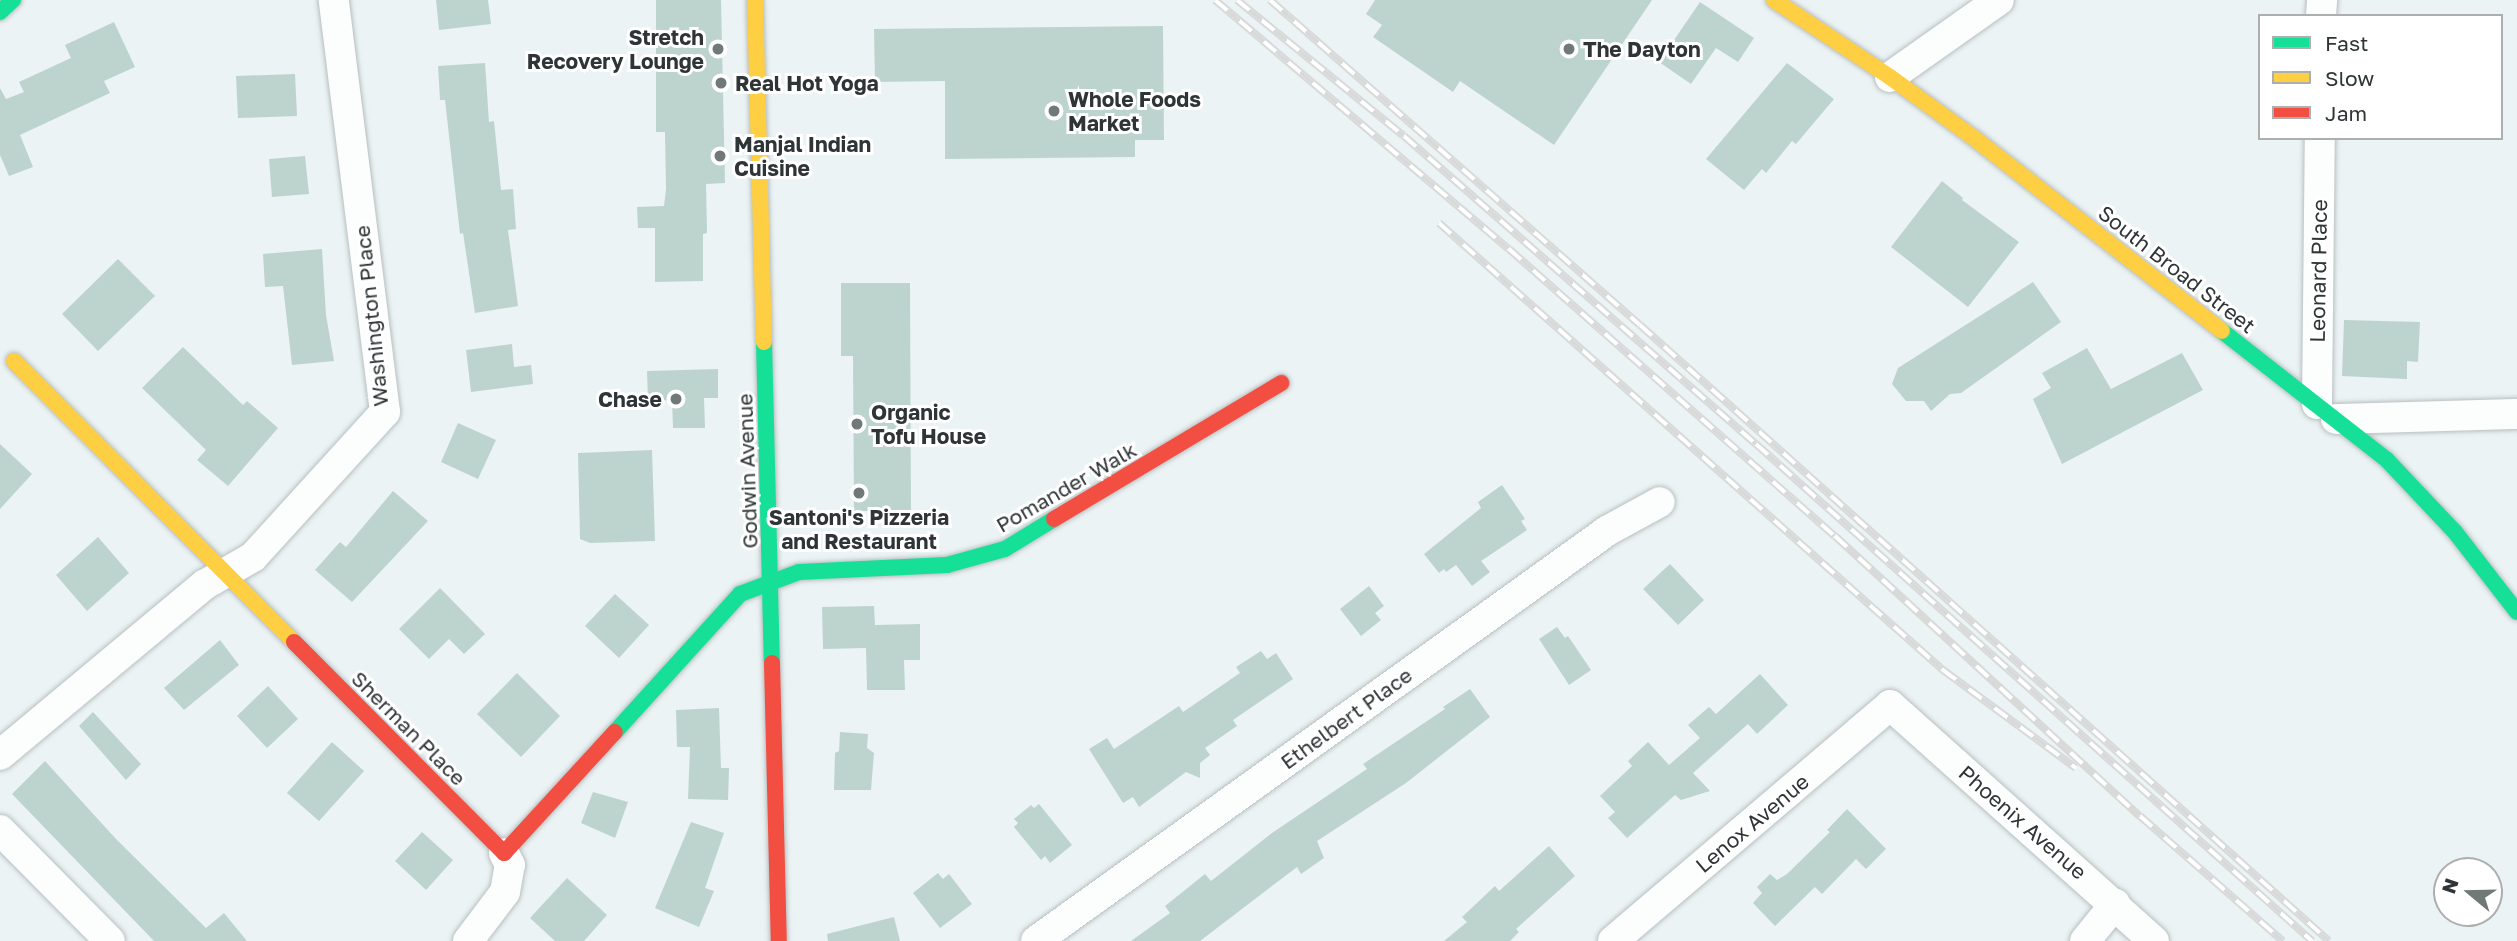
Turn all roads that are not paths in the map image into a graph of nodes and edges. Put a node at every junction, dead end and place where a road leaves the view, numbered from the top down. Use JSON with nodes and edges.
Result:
{"nodes":[{"id":1,"x":13,"y":0,"type":"edge"},
{"id":2,"x":334,"y":0,"type":"edge"},
{"id":3,"x":755,"y":0,"type":"edge"},
{"id":4,"x":1774,"y":0,"type":"edge"},
{"id":5,"x":1999,"y":0,"type":"edge"},
{"id":6,"x":0,"y":12,"type":"edge"},
{"id":7,"x":1890,"y":77,"type":"junction"},
{"id":8,"x":2320,"y":140,"type":"edge"},
{"id":9,"x":13,"y":361,"type":"dead end"},
{"id":10,"x":1281,"y":383,"type":"dead end"},
{"id":11,"x":2326,"y":411,"type":"junction"},
{"id":12,"x":2517,"y":414,"type":"edge"},
{"id":13,"x":1661,"y":502,"type":"dead end"},
{"id":14,"x":225,"y":573,"type":"junction"},
{"id":15,"x":771,"y":580,"type":"junction"},
{"id":16,"x":2517,"y":612,"type":"edge"},
{"id":17,"x":1890,"y":705,"type":"joint"},
{"id":18,"x":0,"y":755,"type":"edge"},
{"id":19,"x":0,"y":830,"type":"edge"},
{"id":20,"x":504,"y":853,"type":"junction"},
{"id":21,"x":2115,"y":904,"type":"junction"},
{"id":22,"x":110,"y":941,"type":"edge"},
{"id":23,"x":468,"y":941,"type":"edge"},
{"id":24,"x":779,"y":941,"type":"edge"},
{"id":25,"x":1036,"y":941,"type":"edge"},
{"id":26,"x":1613,"y":941,"type":"edge"},
{"id":27,"x":2085,"y":941,"type":"edge"},
{"id":28,"x":2154,"y":941,"type":"edge"}],
"edges":[{"from":1,"to":6,"type":"street"},
{"from":2,"to":14,"type":"street","name":"Washington Place"},
{"from":3,"to":15,"type":"street","name":"Godwin Avenue"},
{"from":4,"to":7,"type":"street","name":"South Broad Street"},
{"from":5,"to":7,"type":"street"},
{"from":7,"to":11,"type":"street","name":"South Broad Street"},
{"from":8,"to":11,"type":"street","name":"Leonard Place"},
{"from":9,"to":14,"type":"street","name":"Sherman Place"},
{"from":10,"to":15,"type":"street","name":"Pomander Walk"},
{"from":11,"to":12,"type":"street"},
{"from":11,"to":16,"type":"street","name":"South Broad Street"},
{"from":13,"to":25,"type":"street","name":"Ethelbert Place"},
{"from":14,"to":18,"type":"street","name":"Washington Place"},
{"from":14,"to":20,"type":"street","name":"Sherman Place"},
{"from":15,"to":20,"type":"street"},
{"from":15,"to":24,"type":"street","name":"Godwin Avenue"},
{"from":17,"to":21,"type":"street","name":"Phoenix Avenue"},
{"from":17,"to":26,"type":"street","name":"Lenox Avenue"},
{"from":19,"to":22,"type":"street"},
{"from":20,"to":23,"type":"street"},
{"from":21,"to":27,"type":"street"},
{"from":21,"to":28,"type":"street","name":"Phoenix Avenue"}]}
